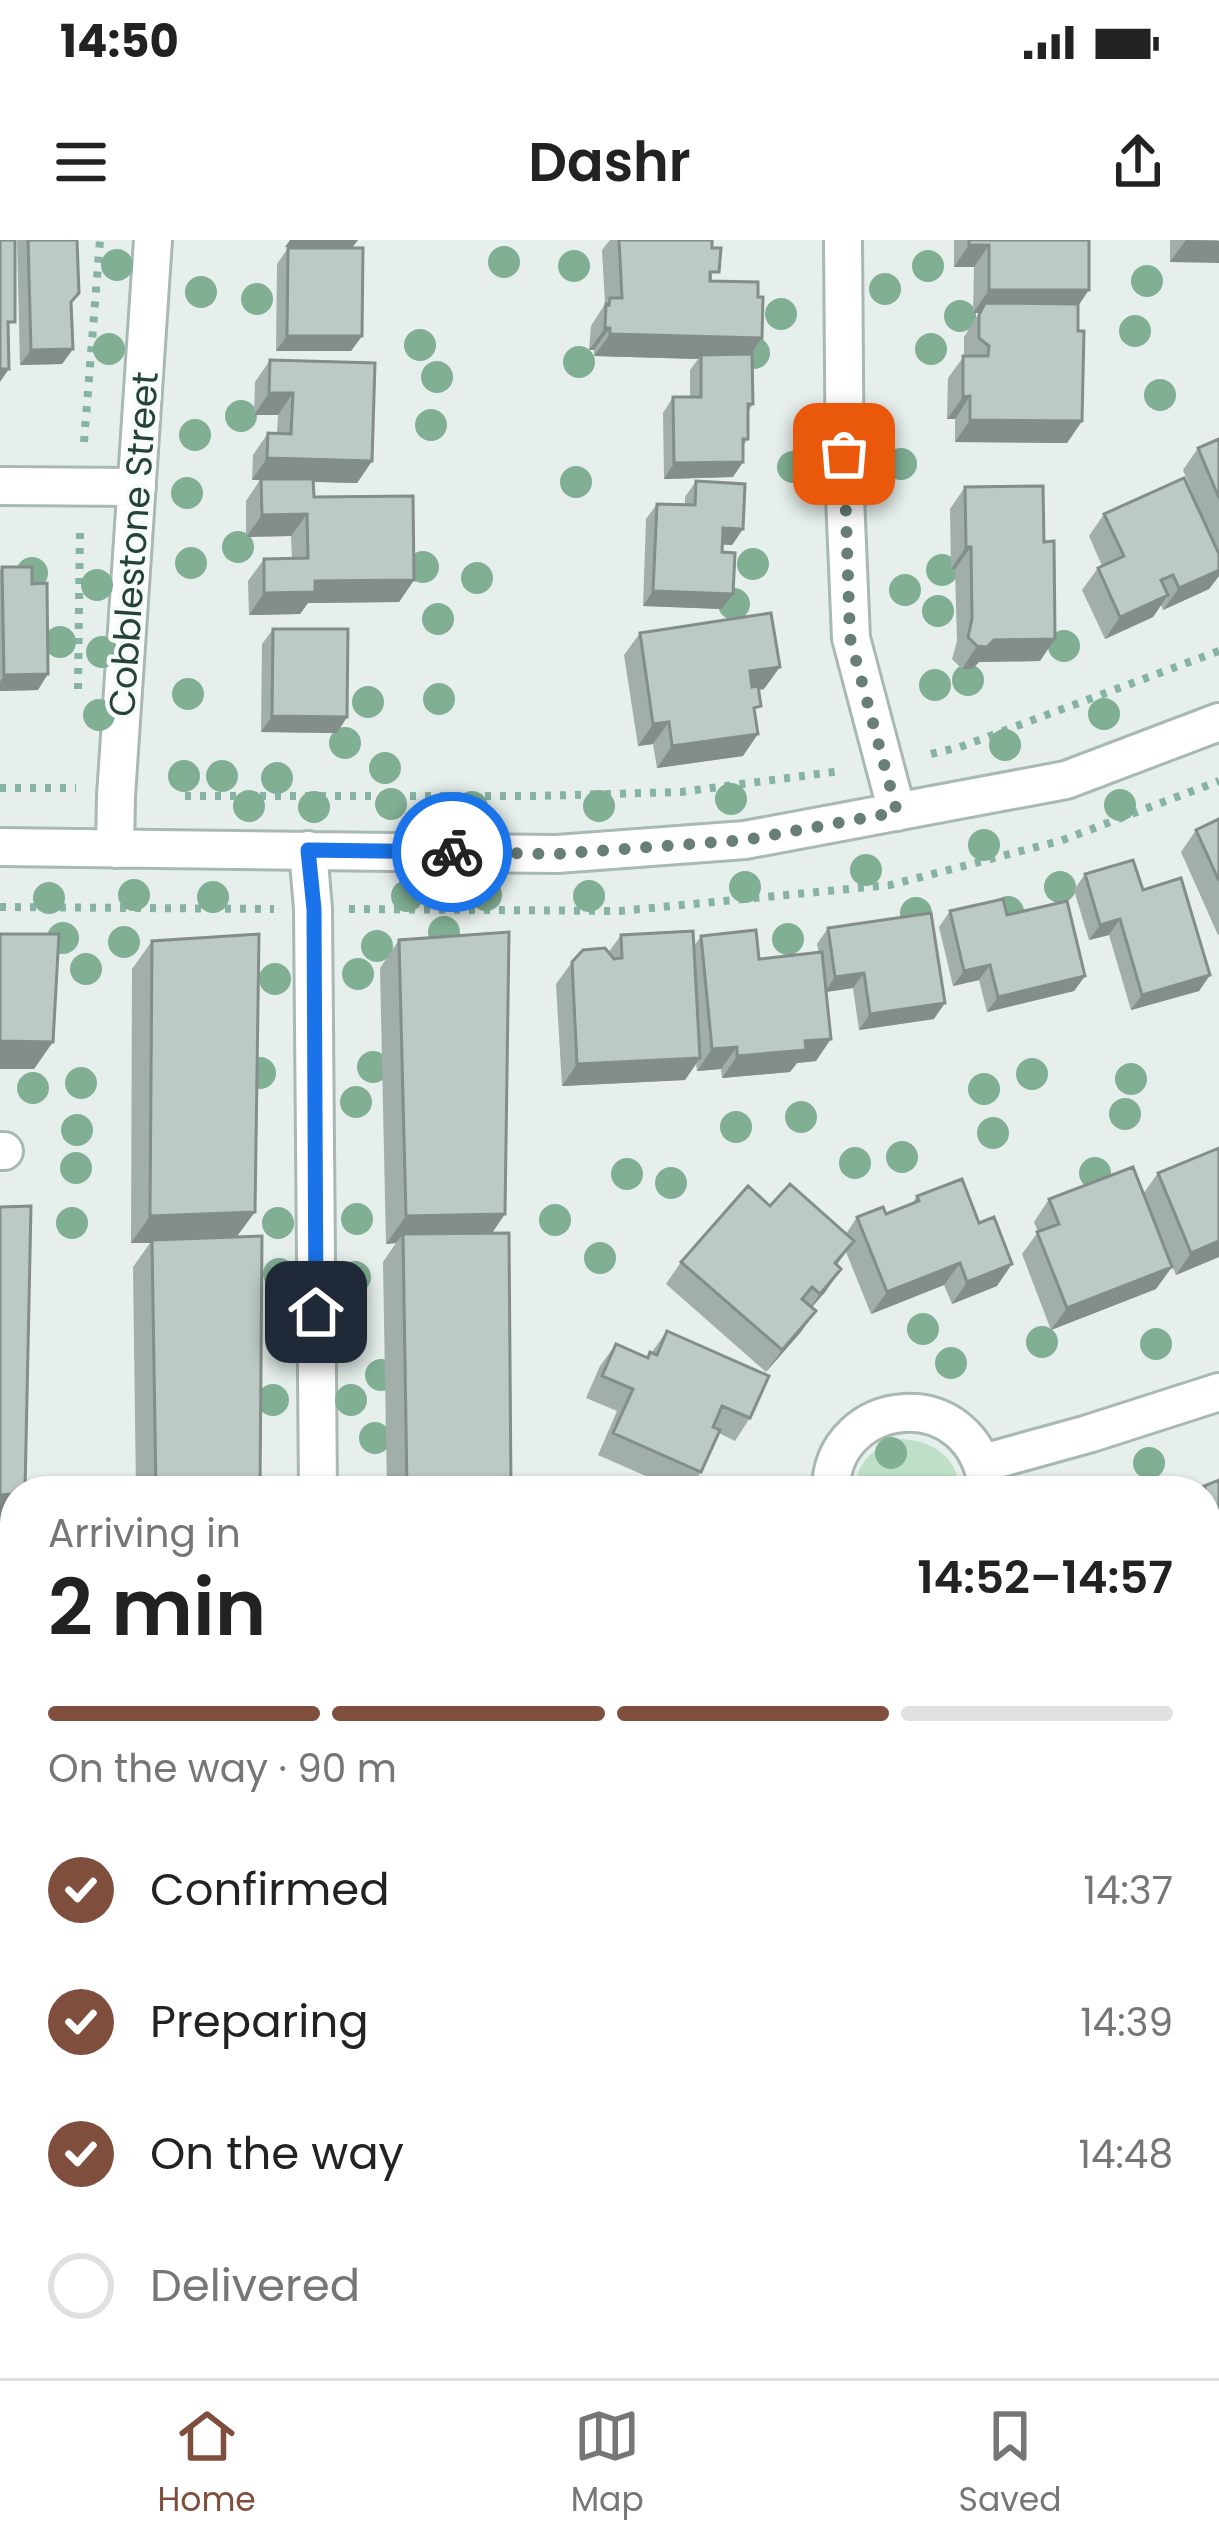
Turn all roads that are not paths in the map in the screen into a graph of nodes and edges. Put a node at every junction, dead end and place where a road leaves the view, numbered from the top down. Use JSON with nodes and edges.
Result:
{"nodes":[{"id":1,"x":152,"y":240,"type":"edge"},
{"id":2,"x":844,"y":240,"type":"edge"},
{"id":3,"x":0,"y":486,"type":"edge"},
{"id":4,"x":137,"y":488,"type":"junction"},
{"id":5,"x":1219,"y":722,"type":"edge"},
{"id":6,"x":897,"y":812,"type":"junction"},
{"id":7,"x":0,"y":847,"type":"edge"},
{"id":8,"x":115,"y":848,"type":"junction"},
{"id":9,"x":308,"y":850,"type":"junction"},
{"id":10,"x":1219,"y":1392,"type":"edge"},
{"id":11,"x":318,"y":1476,"type":"edge"},
{"id":12,"x":832,"y":1476,"type":"edge"},
{"id":13,"x":986,"y":1476,"type":"edge"},
{"id":14,"x":988,"y":1476,"type":"edge"}],
"edges":[{"from":1,"to":4,"type":"street","name":"Cobblestone Street"},
{"from":2,"to":6,"type":"street"},
{"from":3,"to":4,"type":"street"},
{"from":4,"to":8,"type":"street","name":"Cobblestone Street"},
{"from":5,"to":6,"type":"street"},
{"from":6,"to":9,"type":"street"},
{"from":7,"to":8,"type":"street"},
{"from":8,"to":9,"type":"street"},
{"from":9,"to":11,"type":"street"},
{"from":10,"to":14,"type":"street"},
{"from":12,"to":13,"type":"street"}]}
